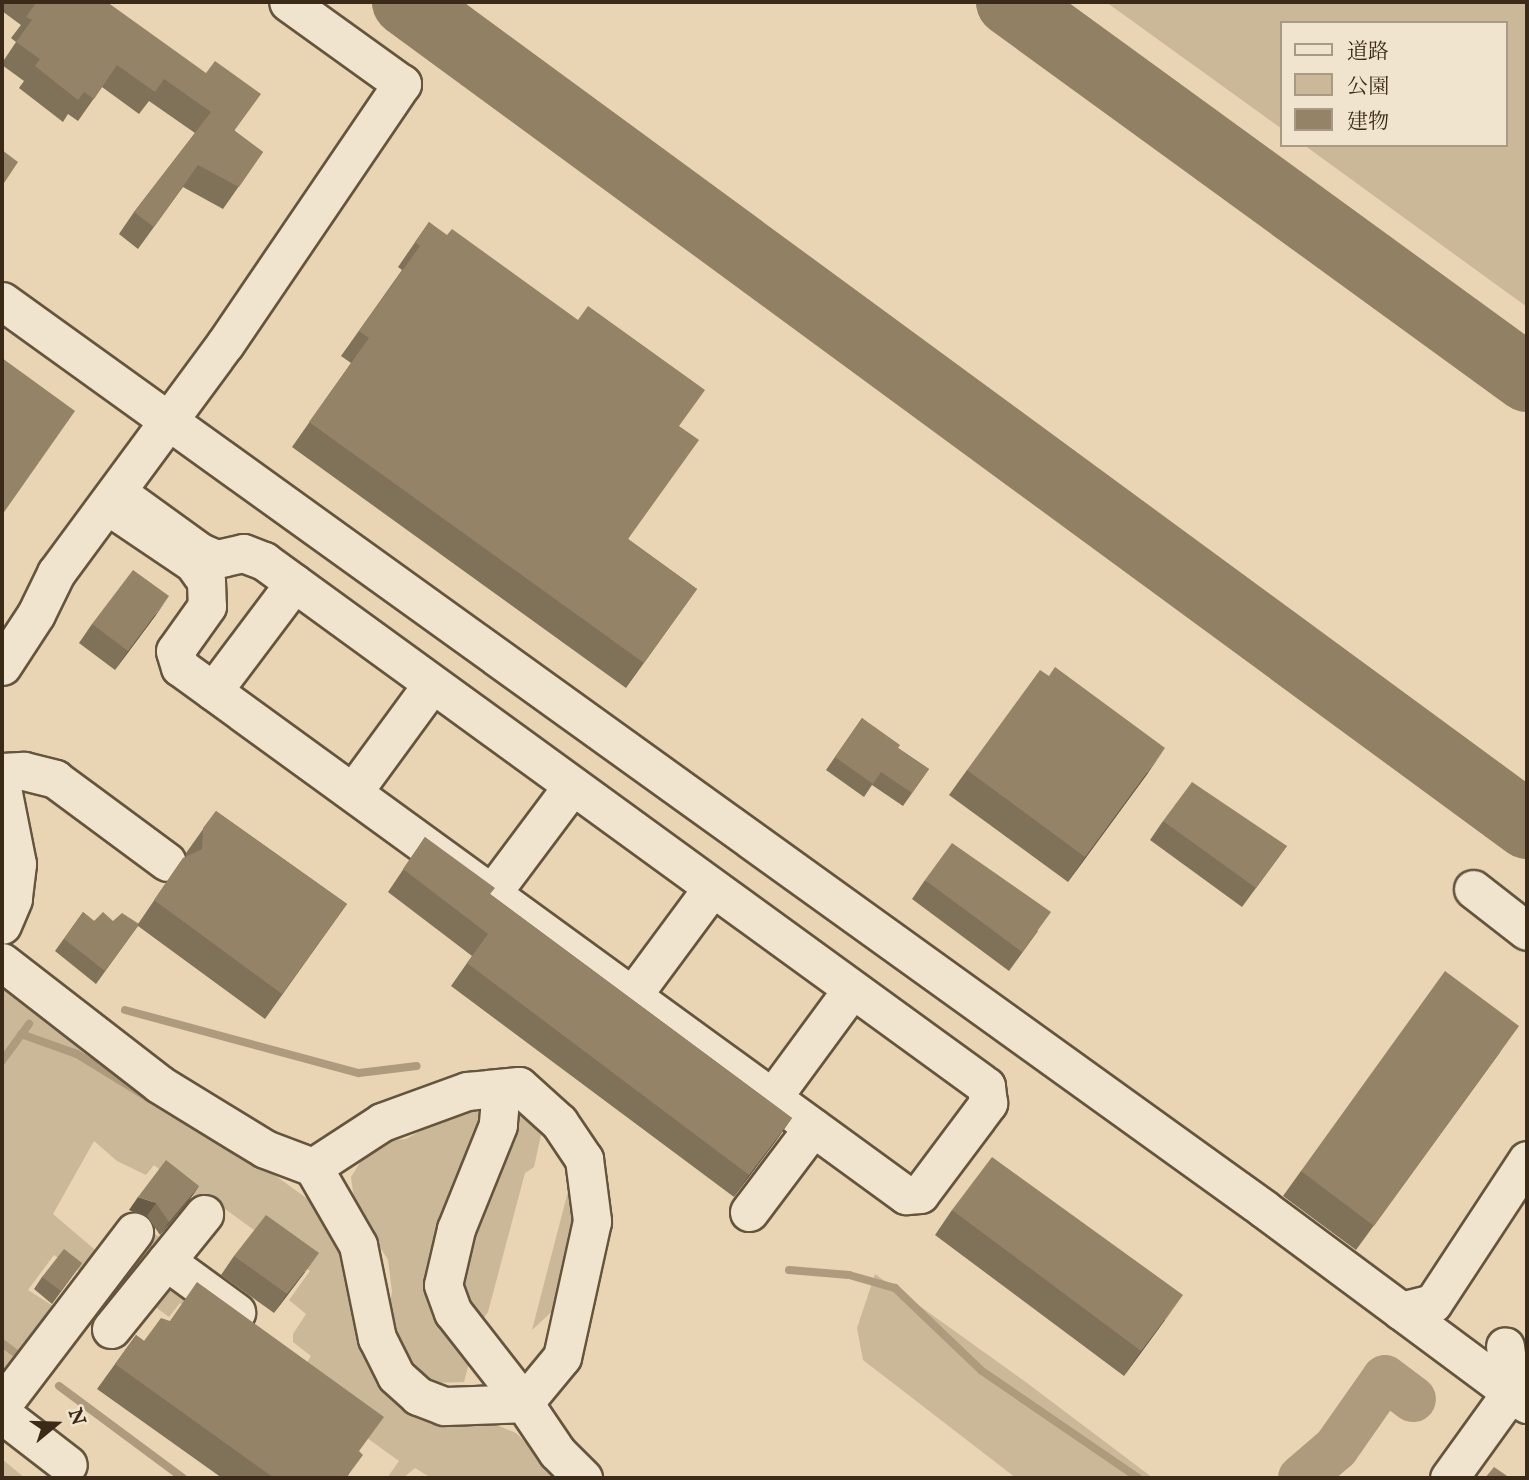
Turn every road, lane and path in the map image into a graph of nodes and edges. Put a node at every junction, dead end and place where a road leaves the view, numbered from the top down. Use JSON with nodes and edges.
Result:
{"nodes":[{"id":1,"x":288,"y":2,"type":"edge"},
{"id":2,"x":2,"y":302,"type":"edge"},
{"id":3,"x":169,"y":421,"type":"junction"},
{"id":4,"x":112,"y":498,"type":"junction"},
{"id":5,"x":294,"y":583,"type":"junction"},
{"id":6,"x":2,"y":666,"type":"edge"},
{"id":7,"x":432,"y":684,"type":"junction"},
{"id":8,"x":213,"y":691,"type":"junction"},
{"id":9,"x":2,"y":772,"type":"edge"},
{"id":10,"x":572,"y":786,"type":"junction"},
{"id":11,"x":2,"y":788,"type":"edge"},
{"id":12,"x":353,"y":792,"type":"junction"},
{"id":13,"x":167,"y":862,"type":"dead end"},
{"id":14,"x":712,"y":888,"type":"junction"},
{"id":15,"x":1473,"y":890,"type":"dead end"},
{"id":16,"x":492,"y":893,"type":"junction"},
{"id":17,"x":6,"y":904,"type":"edge"},
{"id":18,"x":1527,"y":931,"type":"edge"},
{"id":19,"x":2,"y":962,"type":"edge"},
{"id":20,"x":852,"y":989,"type":"junction"},
{"id":21,"x":632,"y":996,"type":"junction"},
{"id":22,"x":501,"y":1088,"type":"junction"},
{"id":23,"x":772,"y":1098,"type":"junction"},
{"id":24,"x":813,"y":1127,"type":"junction"},
{"id":25,"x":1527,"y":1160,"type":"edge"},
{"id":26,"x":313,"y":1167,"type":"junction"},
{"id":27,"x":749,"y":1212,"type":"dead end"},
{"id":28,"x":204,"y":1214,"type":"dead end"},
{"id":29,"x":134,"y":1233,"type":"dead end"},
{"id":30,"x":166,"y":1261,"type":"junction"},
{"id":31,"x":78,"y":1305,"type":"junction"},
{"id":32,"x":1430,"y":1324,"type":"junction"},
{"id":33,"x":268,"y":1334,"type":"edge"},
{"id":34,"x":1516,"y":1341,"type":"edge"},
{"id":35,"x":1519,"y":1398,"type":"edge"},
{"id":36,"x":524,"y":1404,"type":"junction"},
{"id":37,"x":2,"y":1405,"type":"edge"},
{"id":38,"x":2,"y":1414,"type":"edge"},
{"id":39,"x":68,"y":1465,"type":"dead end"},
{"id":40,"x":583,"y":1478,"type":"edge"},
{"id":41,"x":1449,"y":1478,"type":"edge"}],
"edges":[{"from":1,"to":3,"type":"lane"},
{"from":2,"to":3,"type":"lane"},
{"from":3,"to":4,"type":"lane"},
{"from":3,"to":32,"type":"lane"},
{"from":4,"to":5,"type":"lane"},
{"from":4,"to":6,"type":"lane"},
{"from":4,"to":8,"type":"lane"},
{"from":5,"to":7,"type":"lane"},
{"from":5,"to":8,"type":"lane"},
{"from":7,"to":10,"type":"lane"},
{"from":7,"to":12,"type":"lane"},
{"from":8,"to":12,"type":"lane"},
{"from":9,"to":13,"type":"lane"},
{"from":10,"to":14,"type":"lane"},
{"from":10,"to":16,"type":"lane"},
{"from":11,"to":17,"type":"lane"},
{"from":12,"to":16,"type":"lane"},
{"from":14,"to":20,"type":"lane"},
{"from":14,"to":21,"type":"lane"},
{"from":15,"to":18,"type":"lane"},
{"from":16,"to":21,"type":"lane"},
{"from":19,"to":26,"type":"lane"},
{"from":20,"to":23,"type":"lane"},
{"from":20,"to":24,"type":"lane"},
{"from":21,"to":23,"type":"lane"},
{"from":22,"to":26,"type":"lane"},
{"from":22,"to":36,"type":"lane"},
{"from":22,"to":36,"type":"lane"},
{"from":23,"to":24,"type":"lane"},
{"from":24,"to":27,"type":"lane"},
{"from":25,"to":32,"type":"lane"},
{"from":26,"to":36,"type":"lane"},
{"from":28,"to":30,"type":"lane"},
{"from":29,"to":31,"type":"lane"},
{"from":30,"to":31,"type":"lane"},
{"from":30,"to":33,"type":"lane"},
{"from":31,"to":37,"type":"lane"},
{"from":32,"to":34,"type":"lane"},
{"from":32,"to":35,"type":"lane"},
{"from":34,"to":35,"type":"lane"},
{"from":35,"to":41,"type":"lane"},
{"from":36,"to":40,"type":"lane"},
{"from":38,"to":39,"type":"lane"}]}
